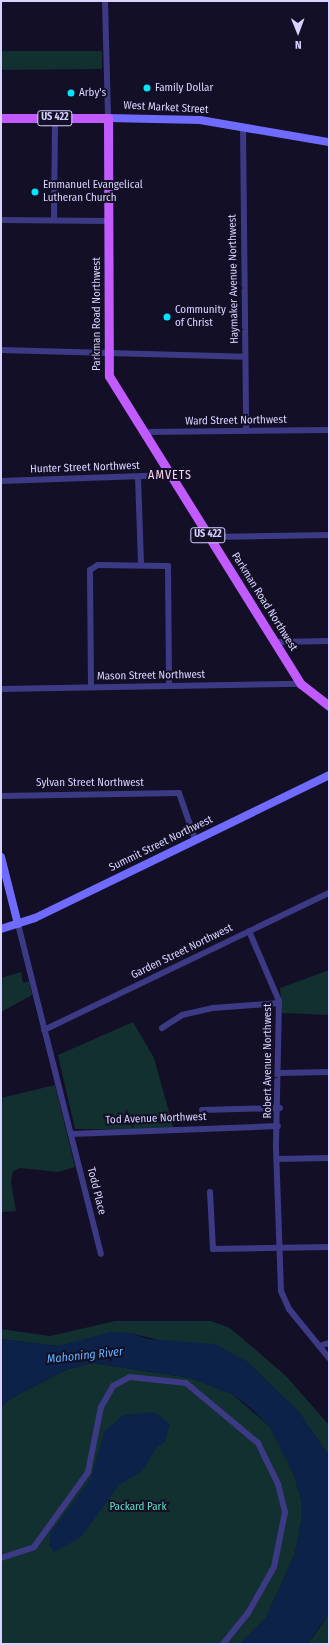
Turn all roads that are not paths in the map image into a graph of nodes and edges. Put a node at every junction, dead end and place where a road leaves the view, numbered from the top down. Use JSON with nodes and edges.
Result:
{"nodes":[{"id":1,"x":105,"y":1,"type":"edge"},
{"id":2,"x":1,"y":118,"type":"edge"},
{"id":3,"x":56,"y":118,"type":"junction"},
{"id":4,"x":108,"y":118,"type":"junction"},
{"id":5,"x":243,"y":127,"type":"junction"},
{"id":6,"x":329,"y":142,"type":"edge"},
{"id":7,"x":1,"y":220,"type":"edge"},
{"id":8,"x":54,"y":220,"type":"junction"},
{"id":9,"x":109,"y":221,"type":"junction"},
{"id":10,"x":1,"y":350,"type":"edge"},
{"id":11,"x":108,"y":351,"type":"junction"},
{"id":12,"x":245,"y":357,"type":"junction"},
{"id":13,"x":329,"y":430,"type":"edge"},
{"id":14,"x":246,"y":431,"type":"junction"},
{"id":15,"x":144,"y":432,"type":"junction"},
{"id":16,"x":171,"y":475,"type":"junction"},
{"id":17,"x":138,"y":477,"type":"junction"},
{"id":18,"x":1,"y":481,"type":"edge"},
{"id":19,"x":329,"y":535,"type":"edge"},
{"id":20,"x":210,"y":537,"type":"junction"},
{"id":21,"x":141,"y":564,"type":"junction"},
{"id":22,"x":329,"y":640,"type":"edge"},
{"id":23,"x":275,"y":642,"type":"junction"},
{"id":24,"x":301,"y":684,"type":"junction"},
{"id":25,"x":169,"y":686,"type":"junction"},
{"id":26,"x":91,"y":687,"type":"junction"},
{"id":27,"x":1,"y":689,"type":"edge"},
{"id":28,"x":329,"y":706,"type":"edge"},
{"id":29,"x":329,"y":775,"type":"edge"},
{"id":30,"x":1,"y":796,"type":"edge"},
{"id":31,"x":195,"y":839,"type":"junction"},
{"id":32,"x":1,"y":858,"type":"edge"},
{"id":33,"x":329,"y":893,"type":"edge"},
{"id":34,"x":18,"y":924,"type":"junction"},
{"id":35,"x":1,"y":929,"type":"edge"},
{"id":36,"x":249,"y":931,"type":"junction"},
{"id":37,"x":279,"y":1003,"type":"junction"},
{"id":38,"x":162,"y":1028,"type":"dead end"},
{"id":39,"x":44,"y":1030,"type":"junction"},
{"id":40,"x":329,"y":1072,"type":"edge"},
{"id":41,"x":280,"y":1073,"type":"junction"},
{"id":42,"x":280,"y":1108,"type":"junction"},
{"id":43,"x":202,"y":1110,"type":"dead end"},
{"id":44,"x":278,"y":1126,"type":"junction"},
{"id":45,"x":71,"y":1134,"type":"junction"},
{"id":46,"x":329,"y":1158,"type":"edge"},
{"id":47,"x":277,"y":1159,"type":"junction"},
{"id":48,"x":210,"y":1192,"type":"dead end"},
{"id":49,"x":279,"y":1248,"type":"junction"},
{"id":50,"x":329,"y":1248,"type":"edge"},
{"id":51,"x":101,"y":1254,"type":"dead end"},
{"id":52,"x":329,"y":1343,"type":"edge"},
{"id":53,"x":319,"y":1346,"type":"junction"},
{"id":54,"x":329,"y":1358,"type":"edge"},
{"id":55,"x":1,"y":1558,"type":"edge"},
{"id":56,"x":223,"y":1644,"type":"edge"}],
"edges":[{"from":1,"to":4,"type":"street"},
{"from":2,"to":3,"type":"main road","name":"West Market Street","number":"US 422"},
{"from":3,"to":4,"type":"main road","name":"West Market Street","number":"US 422"},
{"from":3,"to":8,"type":"street"},
{"from":4,"to":5,"type":"main road","name":"West Market Street"},
{"from":4,"to":9,"type":"main road","name":"Parkman Road Northwest","number":"US 422"},
{"from":5,"to":6,"type":"main road","name":"West Market Street"},
{"from":5,"to":12,"type":"street","name":"Haymaker Avenue Northwest"},
{"from":7,"to":8,"type":"street"},
{"from":8,"to":9,"type":"street"},
{"from":9,"to":11,"type":"main road","name":"Parkman Road Northwest","number":"US 422"},
{"from":10,"to":11,"type":"street"},
{"from":11,"to":12,"type":"street"},
{"from":11,"to":15,"type":"main road","name":"Parkman Road Northwest","number":"US 422"},
{"from":12,"to":14,"type":"street","name":"Haymaker Avenue Northwest"},
{"from":13,"to":14,"type":"street","name":"Ward Street Northwest"},
{"from":14,"to":15,"type":"street","name":"Ward Street Northwest"},
{"from":15,"to":16,"type":"main road","name":"Parkman Road Northwest","number":"US 422"},
{"from":16,"to":17,"type":"street","name":"Hunter Street Northwest"},
{"from":16,"to":20,"type":"main road","name":"Parkman Road Northwest","number":"US 422"},
{"from":17,"to":18,"type":"street","name":"Hunter Street Northwest"},
{"from":17,"to":21,"type":"street"},
{"from":19,"to":20,"type":"street"},
{"from":20,"to":23,"type":"main road","name":"Parkman Road Northwest","number":"US 422"},
{"from":21,"to":25,"type":"street"},
{"from":21,"to":26,"type":"street"},
{"from":22,"to":23,"type":"street"},
{"from":23,"to":24,"type":"main road","name":"Parkman Road Northwest","number":"US 422"},
{"from":24,"to":25,"type":"street","name":"Mason Street Northwest"},
{"from":24,"to":28,"type":"main road","name":"Parkman Road Northwest","number":"US 422"},
{"from":25,"to":26,"type":"street","name":"Mason Street Northwest"},
{"from":26,"to":27,"type":"street","name":"Mason Street Northwest"},
{"from":29,"to":31,"type":"main road","name":"Summit Street Northwest"},
{"from":30,"to":31,"type":"street","name":"Sylvan Street Northwest"},
{"from":31,"to":34,"type":"main road","name":"Summit Street Northwest"},
{"from":32,"to":34,"type":"main road"},
{"from":33,"to":36,"type":"street","name":"Garden Street Northwest"},
{"from":34,"to":35,"type":"main road","name":"Summit Street Northwest"},
{"from":34,"to":39,"type":"street"},
{"from":36,"to":37,"type":"street","name":"Robert Avenue Northwest"},
{"from":36,"to":39,"type":"street","name":"Garden Street Northwest"},
{"from":37,"to":38,"type":"street"},
{"from":37,"to":41,"type":"street","name":"Robert Avenue Northwest"},
{"from":39,"to":45,"type":"street"},
{"from":40,"to":41,"type":"street"},
{"from":41,"to":42,"type":"street","name":"Robert Avenue Northwest"},
{"from":42,"to":43,"type":"street"},
{"from":42,"to":44,"type":"street","name":"Robert Avenue Northwest"},
{"from":44,"to":45,"type":"street","name":"Tod Avenue Northwest"},
{"from":44,"to":47,"type":"street"},
{"from":45,"to":51,"type":"street","name":"Todd Place"},
{"from":46,"to":47,"type":"street"},
{"from":47,"to":49,"type":"street"},
{"from":48,"to":49,"type":"street"},
{"from":49,"to":50,"type":"street"},
{"from":49,"to":53,"type":"street"},
{"from":52,"to":53,"type":"street"},
{"from":53,"to":54,"type":"street"},
{"from":55,"to":56,"type":"street"}]}
